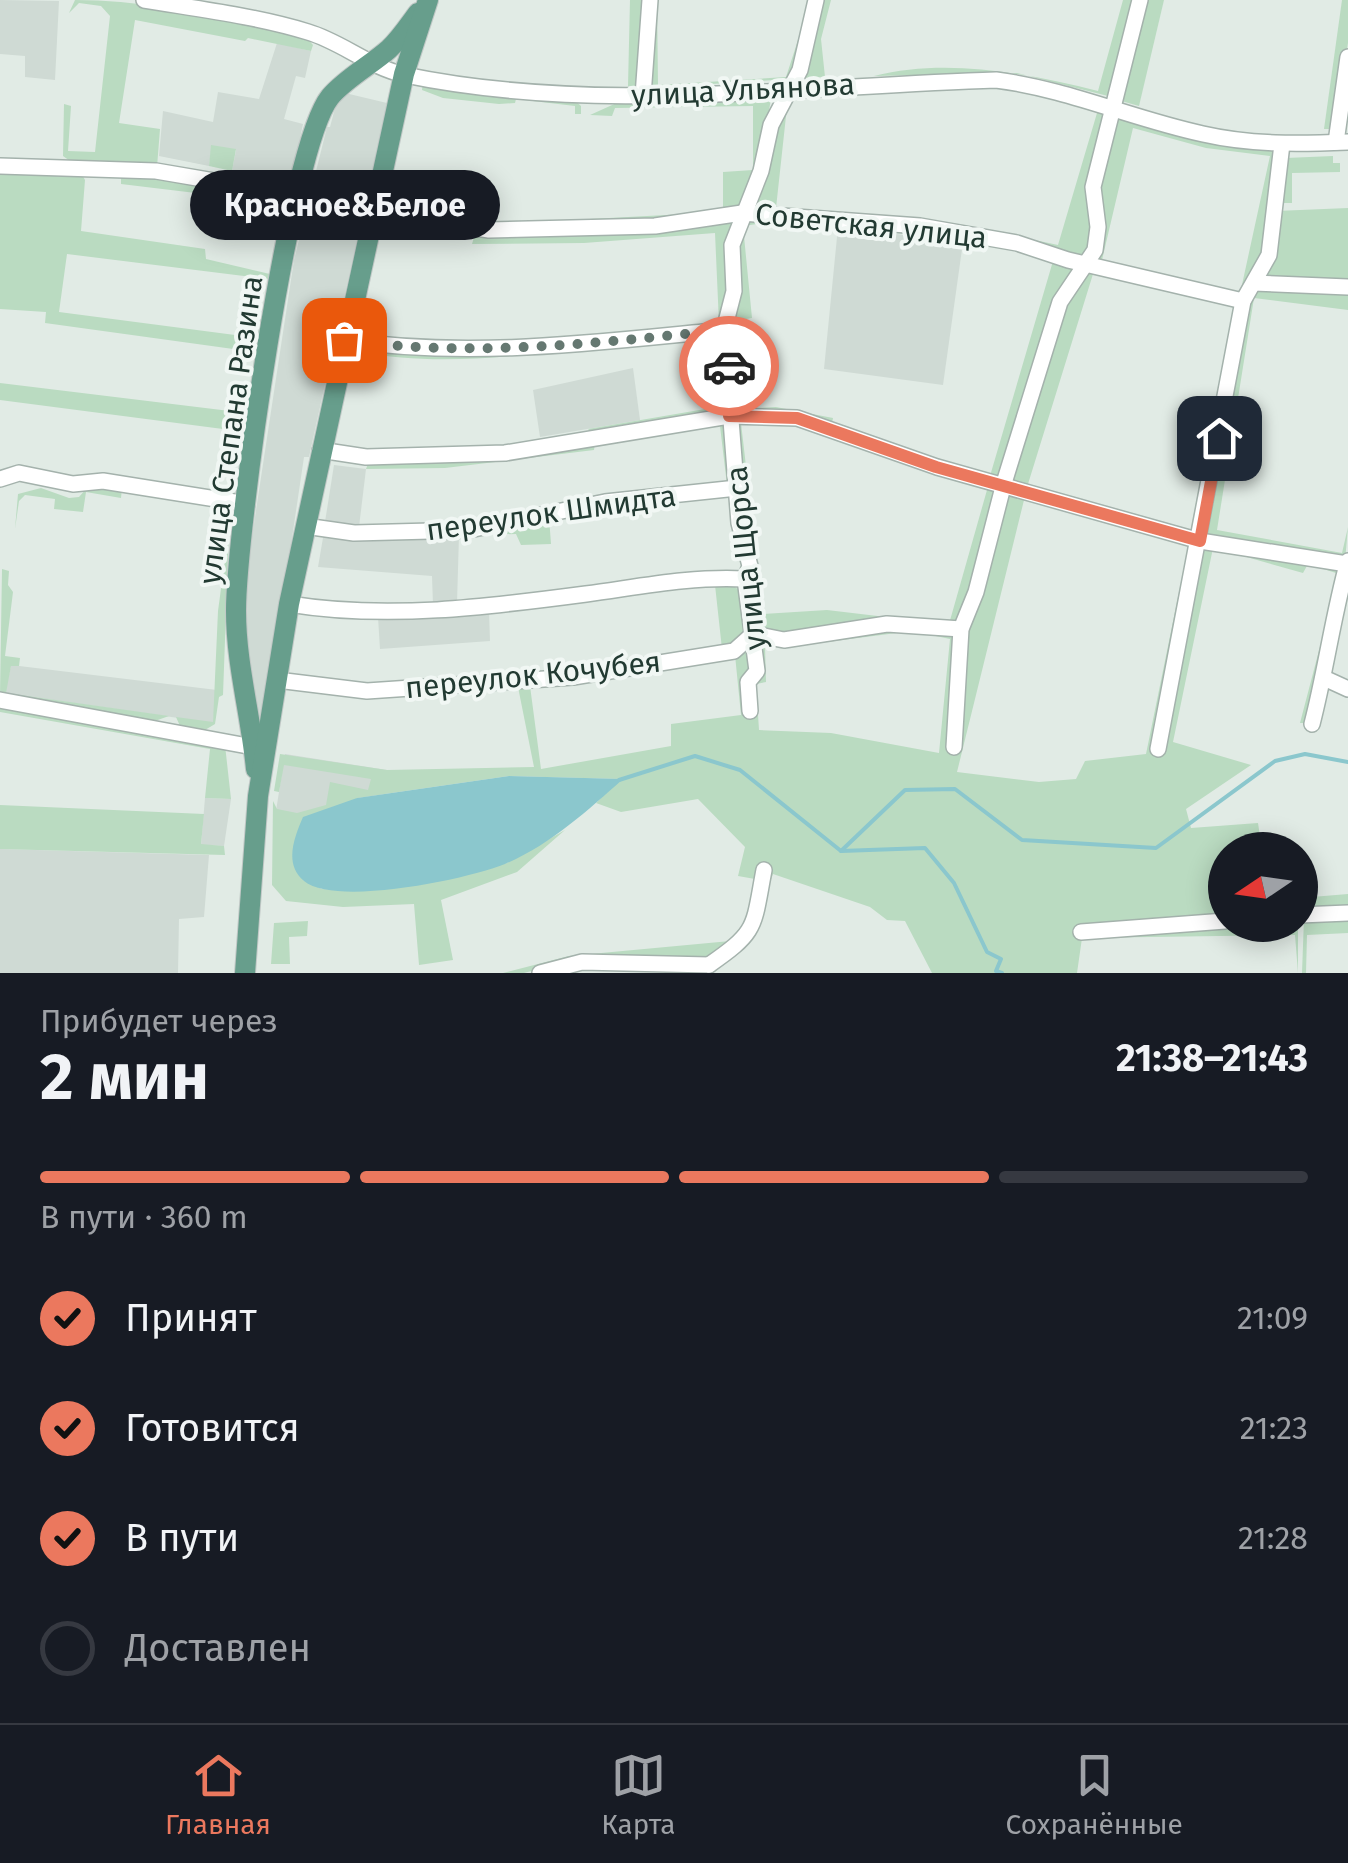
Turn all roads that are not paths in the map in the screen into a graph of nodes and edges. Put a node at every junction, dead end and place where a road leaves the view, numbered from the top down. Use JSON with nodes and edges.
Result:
{"nodes":[{"id":1,"x":144,"y":0,"type":"edge"},
{"id":2,"x":428,"y":0,"type":"edge"},
{"id":3,"x":650,"y":0,"type":"edge"},
{"id":4,"x":816,"y":0,"type":"edge"},
{"id":5,"x":1140,"y":0,"type":"edge"},
{"id":6,"x":1348,"y":57,"type":"edge"},
{"id":7,"x":371,"y":64,"type":"junction"},
{"id":8,"x":404,"y":74,"type":"junction"},
{"id":9,"x":790,"y":88,"type":"junction"},
{"id":10,"x":643,"y":96,"type":"junction"},
{"id":11,"x":1112,"y":109,"type":"junction"},
{"id":12,"x":1342,"y":142,"type":"edge"},
{"id":13,"x":1282,"y":144,"type":"junction"},
{"id":14,"x":0,"y":166,"type":"edge"},
{"id":15,"x":291,"y":198,"type":"junction"},
{"id":16,"x":373,"y":212,"type":"junction"},
{"id":17,"x":742,"y":212,"type":"junction"},
{"id":18,"x":1089,"y":262,"type":"junction"},
{"id":19,"x":1254,"y":283,"type":"junction"},
{"id":20,"x":1348,"y":287,"type":"edge"},
{"id":21,"x":1244,"y":302,"type":"junction"},
{"id":22,"x":724,"y":330,"type":"junction"},
{"id":23,"x":344,"y":340,"type":"junction"},
{"id":24,"x":729,"y":416,"type":"junction"},
{"id":25,"x":320,"y":450,"type":"junction"},
{"id":26,"x":0,"y":479,"type":"edge"},
{"id":27,"x":1004,"y":483,"type":"junction"},
{"id":28,"x":737,"y":488,"type":"junction"},
{"id":29,"x":247,"y":504,"type":"junction"},
{"id":30,"x":305,"y":526,"type":"junction"},
{"id":31,"x":1200,"y":541,"type":"junction"},
{"id":32,"x":1348,"y":562,"type":"edge"},
{"id":33,"x":745,"y":580,"type":"junction"},
{"id":34,"x":289,"y":604,"type":"junction"},
{"id":35,"x":961,"y":628,"type":"junction"},
{"id":36,"x":753,"y":634,"type":"junction"},
{"id":37,"x":1324,"y":678,"type":"junction"},
{"id":38,"x":277,"y":680,"type":"junction"},
{"id":39,"x":1348,"y":689,"type":"edge"},
{"id":40,"x":0,"y":700,"type":"edge"},
{"id":41,"x":750,"y":711,"type":"dead end"},
{"id":42,"x":1312,"y":724,"type":"dead end"},
{"id":43,"x":254,"y":747,"type":"junction"},
{"id":44,"x":954,"y":747,"type":"dead end"},
{"id":45,"x":1158,"y":750,"type":"dead end"},
{"id":46,"x":258,"y":796,"type":"junction"},
{"id":47,"x":764,"y":870,"type":"dead end"},
{"id":48,"x":1348,"y":913,"type":"edge"},
{"id":49,"x":1318,"y":914,"type":"edge"},
{"id":50,"x":1208,"y":922,"type":"edge"},
{"id":51,"x":1082,"y":932,"type":"dead end"},
{"id":52,"x":713,"y":969,"type":"edge"},
{"id":53,"x":245,"y":973,"type":"edge"},
{"id":54,"x":540,"y":973,"type":"edge"}],
"edges":[{"from":1,"to":7,"type":"street","name":"улица Ульянова"},
{"from":2,"to":7,"type":"main road","name":"улица Степана Разина"},
{"from":2,"to":8,"type":"main road","name":"улица Степана Разина"},
{"from":3,"to":10,"type":"street"},
{"from":4,"to":9,"type":"street","name":"улица Щорса"},
{"from":5,"to":11,"type":"street"},
{"from":6,"to":12,"type":"street"},
{"from":7,"to":8,"type":"street","name":"улица Ульянова"},
{"from":7,"to":15,"type":"main road","name":"улица Степана Разина"},
{"from":8,"to":10,"type":"street","name":"улица Ульянова"},
{"from":8,"to":16,"type":"main road","name":"улица Степана Разина"},
{"from":9,"to":10,"type":"street","name":"улица Ульянова"},
{"from":9,"to":11,"type":"street","name":"улица Ульянова"},
{"from":9,"to":17,"type":"street","name":"улица Щорса"},
{"from":11,"to":13,"type":"street","name":"улица Ульянова"},
{"from":11,"to":18,"type":"street"},
{"from":12,"to":13,"type":"street","name":"улица Ульянова"},
{"from":13,"to":19,"type":"street"},
{"from":14,"to":15,"type":"street"},
{"from":15,"to":29,"type":"main road","name":"улица Степана Разина"},
{"from":16,"to":17,"type":"street","name":"Советская улица"},
{"from":16,"to":23,"type":"main road","name":"улица Степана Разина"},
{"from":17,"to":18,"type":"street","name":"Советская улица"},
{"from":17,"to":22,"type":"street","name":"улица Щорса"},
{"from":18,"to":21,"type":"street","name":"Советская улица"},
{"from":18,"to":27,"type":"street"},
{"from":19,"to":20,"type":"street"},
{"from":19,"to":21,"type":"street"},
{"from":21,"to":31,"type":"street"},
{"from":22,"to":23,"type":"street"},
{"from":22,"to":24,"type":"street","name":"улица Щорса"},
{"from":23,"to":25,"type":"main road","name":"улица Степана Разина"},
{"from":24,"to":25,"type":"street"},
{"from":24,"to":27,"type":"street"},
{"from":24,"to":28,"type":"street","name":"улица Щорса"},
{"from":25,"to":30,"type":"main road","name":"улица Степана Разина"},
{"from":26,"to":29,"type":"street"},
{"from":27,"to":31,"type":"street"},
{"from":27,"to":35,"type":"street"},
{"from":28,"to":30,"type":"street","name":"переулок Шмидта"},
{"from":28,"to":33,"type":"street","name":"улица Щорса"},
{"from":29,"to":43,"type":"main road","name":"улица Степана Разина"},
{"from":30,"to":34,"type":"main road","name":"улица Степана Разина"},
{"from":31,"to":32,"type":"street"},
{"from":31,"to":45,"type":"street"},
{"from":32,"to":37,"type":"street"},
{"from":33,"to":34,"type":"street"},
{"from":33,"to":36,"type":"street","name":"улица Щорса"},
{"from":34,"to":38,"type":"main road","name":"улица Степана Разина"},
{"from":35,"to":36,"type":"street","name":"переулок Кочубея"},
{"from":35,"to":44,"type":"street"},
{"from":36,"to":38,"type":"street","name":"переулок Кочубея"},
{"from":36,"to":41,"type":"street","name":"улица Щорса"},
{"from":37,"to":39,"type":"street"},
{"from":37,"to":42,"type":"street"},
{"from":38,"to":46,"type":"main road","name":"улица Степана Разина"},
{"from":40,"to":43,"type":"street"},
{"from":43,"to":46,"type":"main road","name":"улица Степана Разина"},
{"from":46,"to":53,"type":"main road","name":"улица Степана Разина"},
{"from":47,"to":52,"type":"street"},
{"from":48,"to":49,"type":"street"},
{"from":50,"to":51,"type":"street"},
{"from":52,"to":54,"type":"street"}]}
